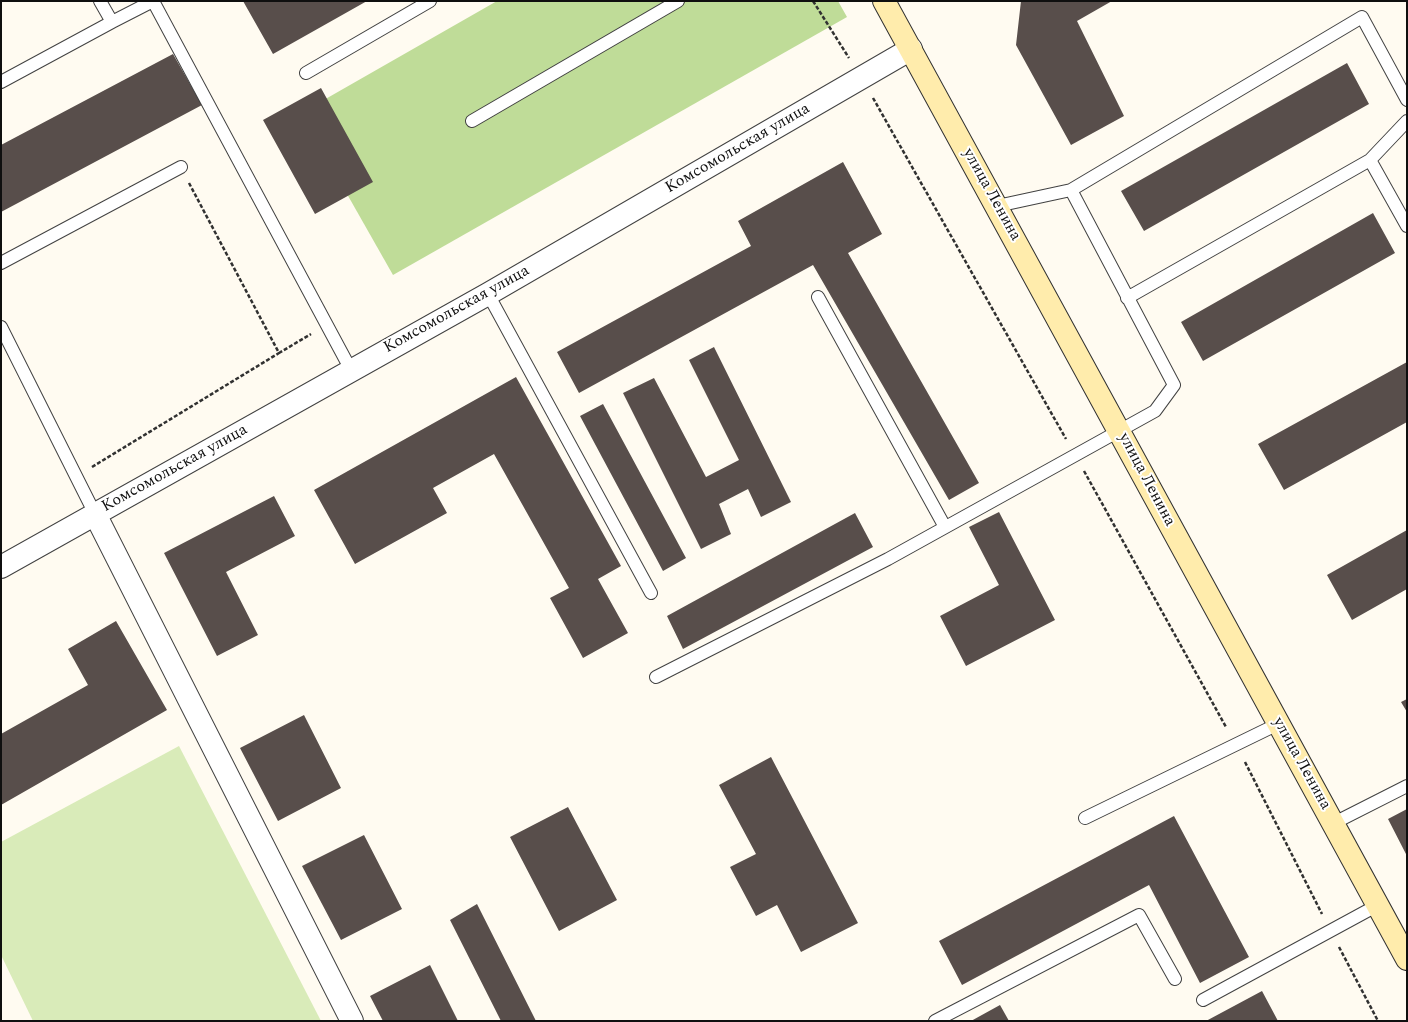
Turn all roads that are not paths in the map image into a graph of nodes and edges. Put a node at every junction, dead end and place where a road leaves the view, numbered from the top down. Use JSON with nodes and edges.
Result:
{"nodes":[{"id":1,"x":100,"y":1,"type":"edge"},
{"id":2,"x":430,"y":1,"type":"edge"},
{"id":3,"x":678,"y":1,"type":"edge"},
{"id":4,"x":884,"y":1,"type":"edge"},
{"id":5,"x":112,"y":22,"type":"junction"},
{"id":6,"x":911,"y":49,"type":"junction"},
{"id":7,"x":306,"y":73,"type":"dead end"},
{"id":8,"x":1,"y":82,"type":"edge"},
{"id":9,"x":1407,"y":100,"type":"edge"},
{"id":10,"x":472,"y":120,"type":"dead end"},
{"id":11,"x":1407,"y":121,"type":"edge"},
{"id":12,"x":1370,"y":160,"type":"junction"},
{"id":13,"x":180,"y":167,"type":"road end"},
{"id":14,"x":1071,"y":190,"type":"junction"},
{"id":15,"x":997,"y":206,"type":"junction"},
{"id":16,"x":1407,"y":226,"type":"edge"},
{"id":17,"x":1,"y":263,"type":"edge"},
{"id":18,"x":488,"y":294,"type":"junction"},
{"id":19,"x":818,"y":297,"type":"dead end"},
{"id":20,"x":1127,"y":298,"type":"junction"},
{"id":21,"x":1,"y":327,"type":"edge"},
{"id":22,"x":351,"y":370,"type":"junction"},
{"id":23,"x":1119,"y":430,"type":"junction"},
{"id":24,"x":95,"y":514,"type":"junction"},
{"id":25,"x":945,"y":527,"type":"junction"},
{"id":26,"x":1,"y":567,"type":"edge"},
{"id":27,"x":651,"y":593,"type":"dead end"},
{"id":28,"x":656,"y":677,"type":"dead end"},
{"id":29,"x":1278,"y":724,"type":"junction"},
{"id":30,"x":1407,"y":786,"type":"edge"},
{"id":31,"x":1085,"y":818,"type":"dead end"},
{"id":32,"x":1334,"y":823,"type":"junction"},
{"id":33,"x":1378,"y":905,"type":"junction"},
{"id":34,"x":1407,"y":959,"type":"edge"},
{"id":35,"x":1175,"y":979,"type":"dead end"},
{"id":36,"x":1203,"y":1000,"type":"dead end"},
{"id":37,"x":352,"y":1021,"type":"edge"},
{"id":38,"x":935,"y":1021,"type":"edge"}],
"edges":[{"from":1,"to":5,"type":"lane"},
{"from":2,"to":7,"type":"lane"},
{"from":3,"to":10,"type":"lane"},
{"from":4,"to":6,"type":"main road","name":"улица Ленина"},
{"from":5,"to":8,"type":"lane"},
{"from":5,"to":22,"type":"lane"},
{"from":6,"to":15,"type":"main road","name":"улица Ленина"},
{"from":6,"to":18,"type":"street","name":"Комсомольская улица"},
{"from":9,"to":14,"type":"lane"},
{"from":11,"to":12,"type":"lane"},
{"from":12,"to":16,"type":"lane"},
{"from":12,"to":20,"type":"lane"},
{"from":13,"to":17,"type":"lane"},
{"from":14,"to":15,"type":"lane"},
{"from":14,"to":20,"type":"lane"},
{"from":15,"to":23,"type":"main road","name":"улица Ленина"},
{"from":18,"to":22,"type":"street","name":"Комсомольская улица"},
{"from":18,"to":27,"type":"lane"},
{"from":19,"to":25,"type":"lane"},
{"from":20,"to":23,"type":"lane"},
{"from":21,"to":24,"type":"lane"},
{"from":22,"to":24,"type":"street","name":"Комсомольская улица"},
{"from":23,"to":25,"type":"lane"},
{"from":23,"to":29,"type":"main road","name":"улица Ленина"},
{"from":24,"to":26,"type":"street","name":"Комсомольская улица"},
{"from":24,"to":37,"type":"street"},
{"from":25,"to":28,"type":"lane"},
{"from":29,"to":31,"type":"lane"},
{"from":29,"to":32,"type":"main road","name":"улица Ленина"},
{"from":30,"to":32,"type":"lane"},
{"from":32,"to":33,"type":"main road","name":"улица Ленина"},
{"from":33,"to":34,"type":"main road","name":"улица Ленина"},
{"from":33,"to":36,"type":"lane"},
{"from":35,"to":38,"type":"lane"}]}
